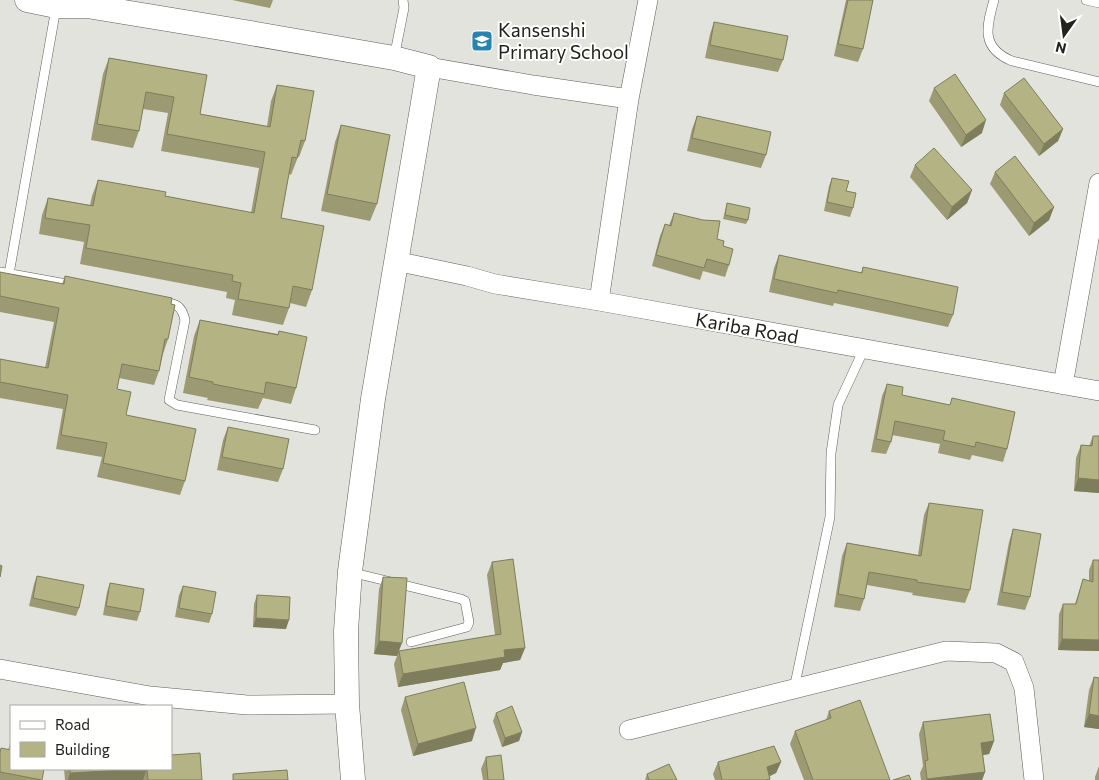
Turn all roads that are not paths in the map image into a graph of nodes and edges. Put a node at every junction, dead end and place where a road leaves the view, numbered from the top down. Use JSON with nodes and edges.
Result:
{"nodes":[{"id":1,"x":27,"y":0,"type":"edge"},
{"id":2,"x":404,"y":0,"type":"edge"},
{"id":3,"x":648,"y":0,"type":"edge"},
{"id":4,"x":994,"y":0,"type":"edge"},
{"id":5,"x":1086,"y":0,"type":"edge"},
{"id":6,"x":88,"y":3,"type":"edge"},
{"id":7,"x":1099,"y":3,"type":"edge"},
{"id":8,"x":56,"y":6,"type":"junction"},
{"id":9,"x":394,"y":58,"type":"junction"},
{"id":10,"x":429,"y":67,"type":"junction"},
{"id":11,"x":1099,"y":82,"type":"edge"},
{"id":12,"x":629,"y":99,"type":"junction"},
{"id":13,"x":1099,"y":183,"type":"edge"},
{"id":14,"x":395,"y":261,"type":"junction"},
{"id":15,"x":5,"y":273,"type":"edge"},
{"id":16,"x":78,"y":286,"type":"edge"},
{"id":17,"x":147,"y":299,"type":"edge"},
{"id":18,"x":599,"y":301,"type":"junction"},
{"id":19,"x":864,"y":349,"type":"junction"},
{"id":20,"x":1063,"y":385,"type":"junction"},
{"id":21,"x":1099,"y":391,"type":"edge"},
{"id":22,"x":315,"y":430,"type":"dead end"},
{"id":23,"x":350,"y":572,"type":"junction"},
{"id":24,"x":411,"y":642,"type":"dead end"},
{"id":25,"x":0,"y":669,"type":"edge"},
{"id":26,"x":794,"y":689,"type":"junction"},
{"id":27,"x":347,"y":704,"type":"junction"},
{"id":28,"x":629,"y":730,"type":"dead end"},
{"id":29,"x":353,"y":780,"type":"edge"},
{"id":30,"x":1034,"y":780,"type":"edge"}],
"edges":[{"from":1,"to":8,"type":"street"},
{"from":2,"to":9,"type":"lane"},
{"from":3,"to":12,"type":"street"},
{"from":4,"to":11,"type":"lane"},
{"from":5,"to":7,"type":"lane"},
{"from":6,"to":8,"type":"street"},
{"from":6,"to":9,"type":"street"},
{"from":8,"to":15,"type":"lane"},
{"from":9,"to":10,"type":"street"},
{"from":10,"to":12,"type":"street"},
{"from":10,"to":14,"type":"street"},
{"from":12,"to":18,"type":"street"},
{"from":13,"to":20,"type":"street"},
{"from":14,"to":18,"type":"street","name":"Kariba Road"},
{"from":14,"to":23,"type":"street"},
{"from":15,"to":16,"type":"lane"},
{"from":17,"to":22,"type":"lane"},
{"from":18,"to":19,"type":"street","name":"Kariba Road"},
{"from":19,"to":20,"type":"street","name":"Kariba Road"},
{"from":19,"to":26,"type":"lane"},
{"from":20,"to":21,"type":"street","name":"Kariba Road"},
{"from":23,"to":24,"type":"lane"},
{"from":23,"to":27,"type":"street"},
{"from":25,"to":27,"type":"street"},
{"from":26,"to":28,"type":"street"},
{"from":26,"to":30,"type":"street"},
{"from":27,"to":29,"type":"street"}]}
